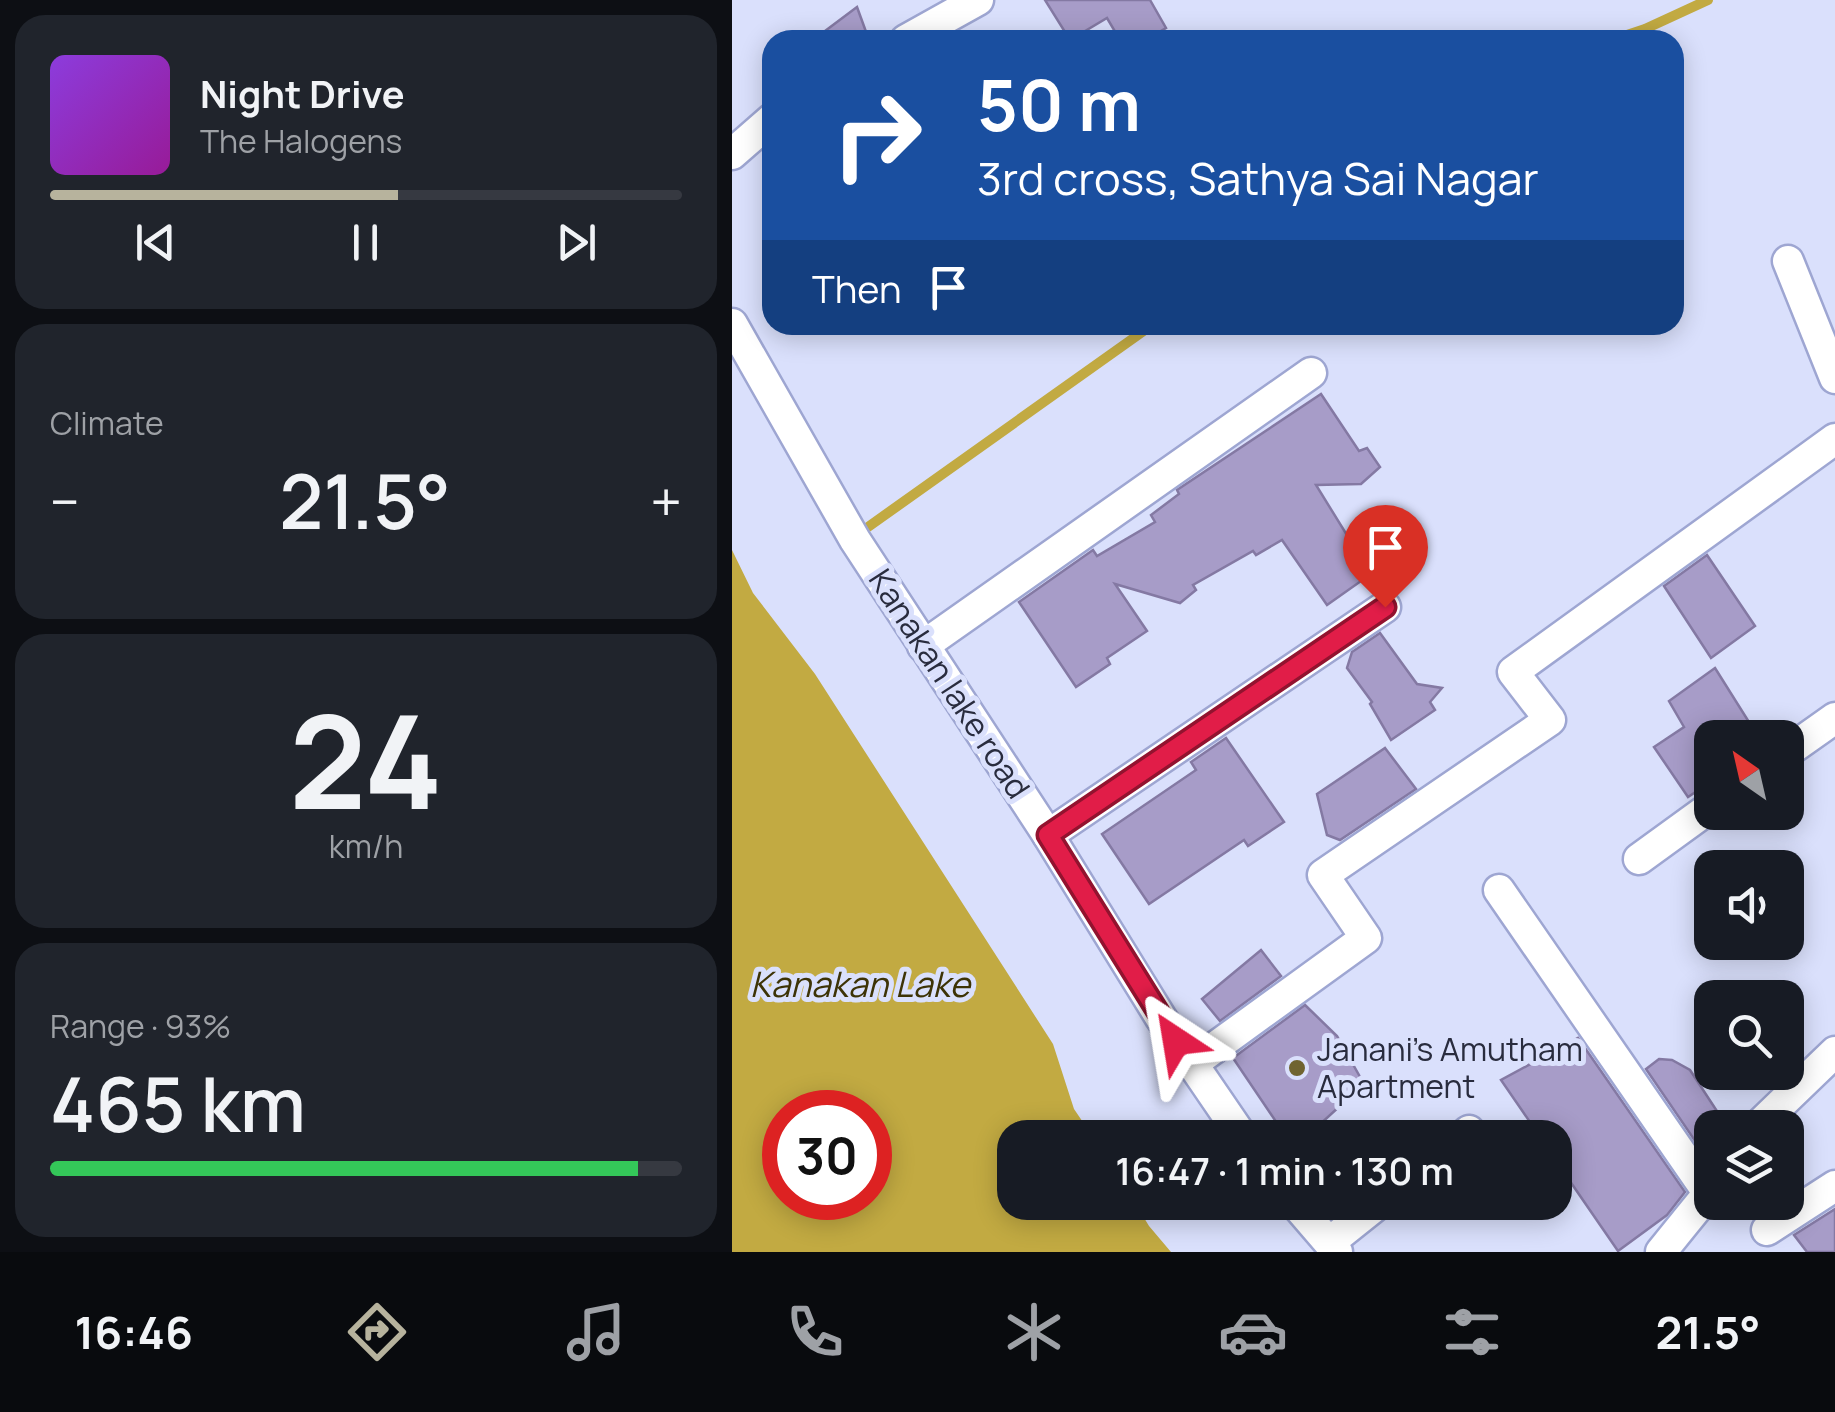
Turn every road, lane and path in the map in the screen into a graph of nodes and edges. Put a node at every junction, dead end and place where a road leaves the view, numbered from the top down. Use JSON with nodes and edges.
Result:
{"nodes":[{"id":1,"x":978,"y":0,"type":"edge"},
{"id":2,"x":924,"y":30,"type":"edge"},
{"id":3,"x":762,"y":128,"type":"edge"},
{"id":4,"x":732,"y":154,"type":"edge"},
{"id":5,"x":1788,"y":261,"type":"dead end"},
{"id":6,"x":732,"y":324,"type":"edge"},
{"id":7,"x":1311,"y":372,"type":"dead end"},
{"id":8,"x":1834,"y":378,"type":"edge"},
{"id":9,"x":1834,"y":438,"type":"edge"},
{"id":10,"x":1385,"y":607,"type":"dead end"},
{"id":11,"x":923,"y":646,"type":"junction"},
{"id":12,"x":1834,"y":718,"type":"edge"},
{"id":13,"x":1804,"y":740,"type":"edge"},
{"id":14,"x":1694,"y":819,"type":"edge"},
{"id":15,"x":1048,"y":835,"type":"junction"},
{"id":16,"x":1638,"y":859,"type":"dead end"},
{"id":17,"x":1499,"y":890,"type":"dead end"},
{"id":18,"x":1834,"y":1052,"type":"edge"},
{"id":19,"x":1192,"y":1064,"type":"junction"},
{"id":20,"x":1774,"y":1110,"type":"edge"},
{"id":21,"x":1231,"y":1120,"type":"edge"},
{"id":22,"x":1694,"y":1168,"type":"edge"},
{"id":23,"x":1834,"y":1186,"type":"edge"},
{"id":24,"x":1694,"y":1216,"type":"edge"},
{"id":25,"x":1310,"y":1220,"type":"edge"},
{"id":26,"x":1362,"y":1220,"type":"edge"},
{"id":27,"x":1767,"y":1230,"type":"dead end"},
{"id":28,"x":1334,"y":1247,"type":"edge"},
{"id":29,"x":1672,"y":1248,"type":"edge"}],
"edges":[{"from":1,"to":2,"type":"street"},
{"from":3,"to":4,"type":"street"},
{"from":5,"to":8,"type":"street"},
{"from":6,"to":11,"type":"street","name":"Kanakan lake road"},
{"from":7,"to":11,"type":"street"},
{"from":9,"to":19,"type":"street"},
{"from":10,"to":15,"type":"street"},
{"from":11,"to":15,"type":"street","name":"Kanakan lake road"},
{"from":12,"to":13,"type":"street"},
{"from":14,"to":16,"type":"street"},
{"from":15,"to":19,"type":"street","name":"Kanakan lake road"},
{"from":17,"to":22,"type":"street"},
{"from":18,"to":20,"type":"street"},
{"from":19,"to":21,"type":"street","name":"Kanakan lake road"},
{"from":23,"to":27,"type":"street"},
{"from":24,"to":29,"type":"street"},
{"from":25,"to":28,"type":"street"},
{"from":26,"to":28,"type":"street"}]}
